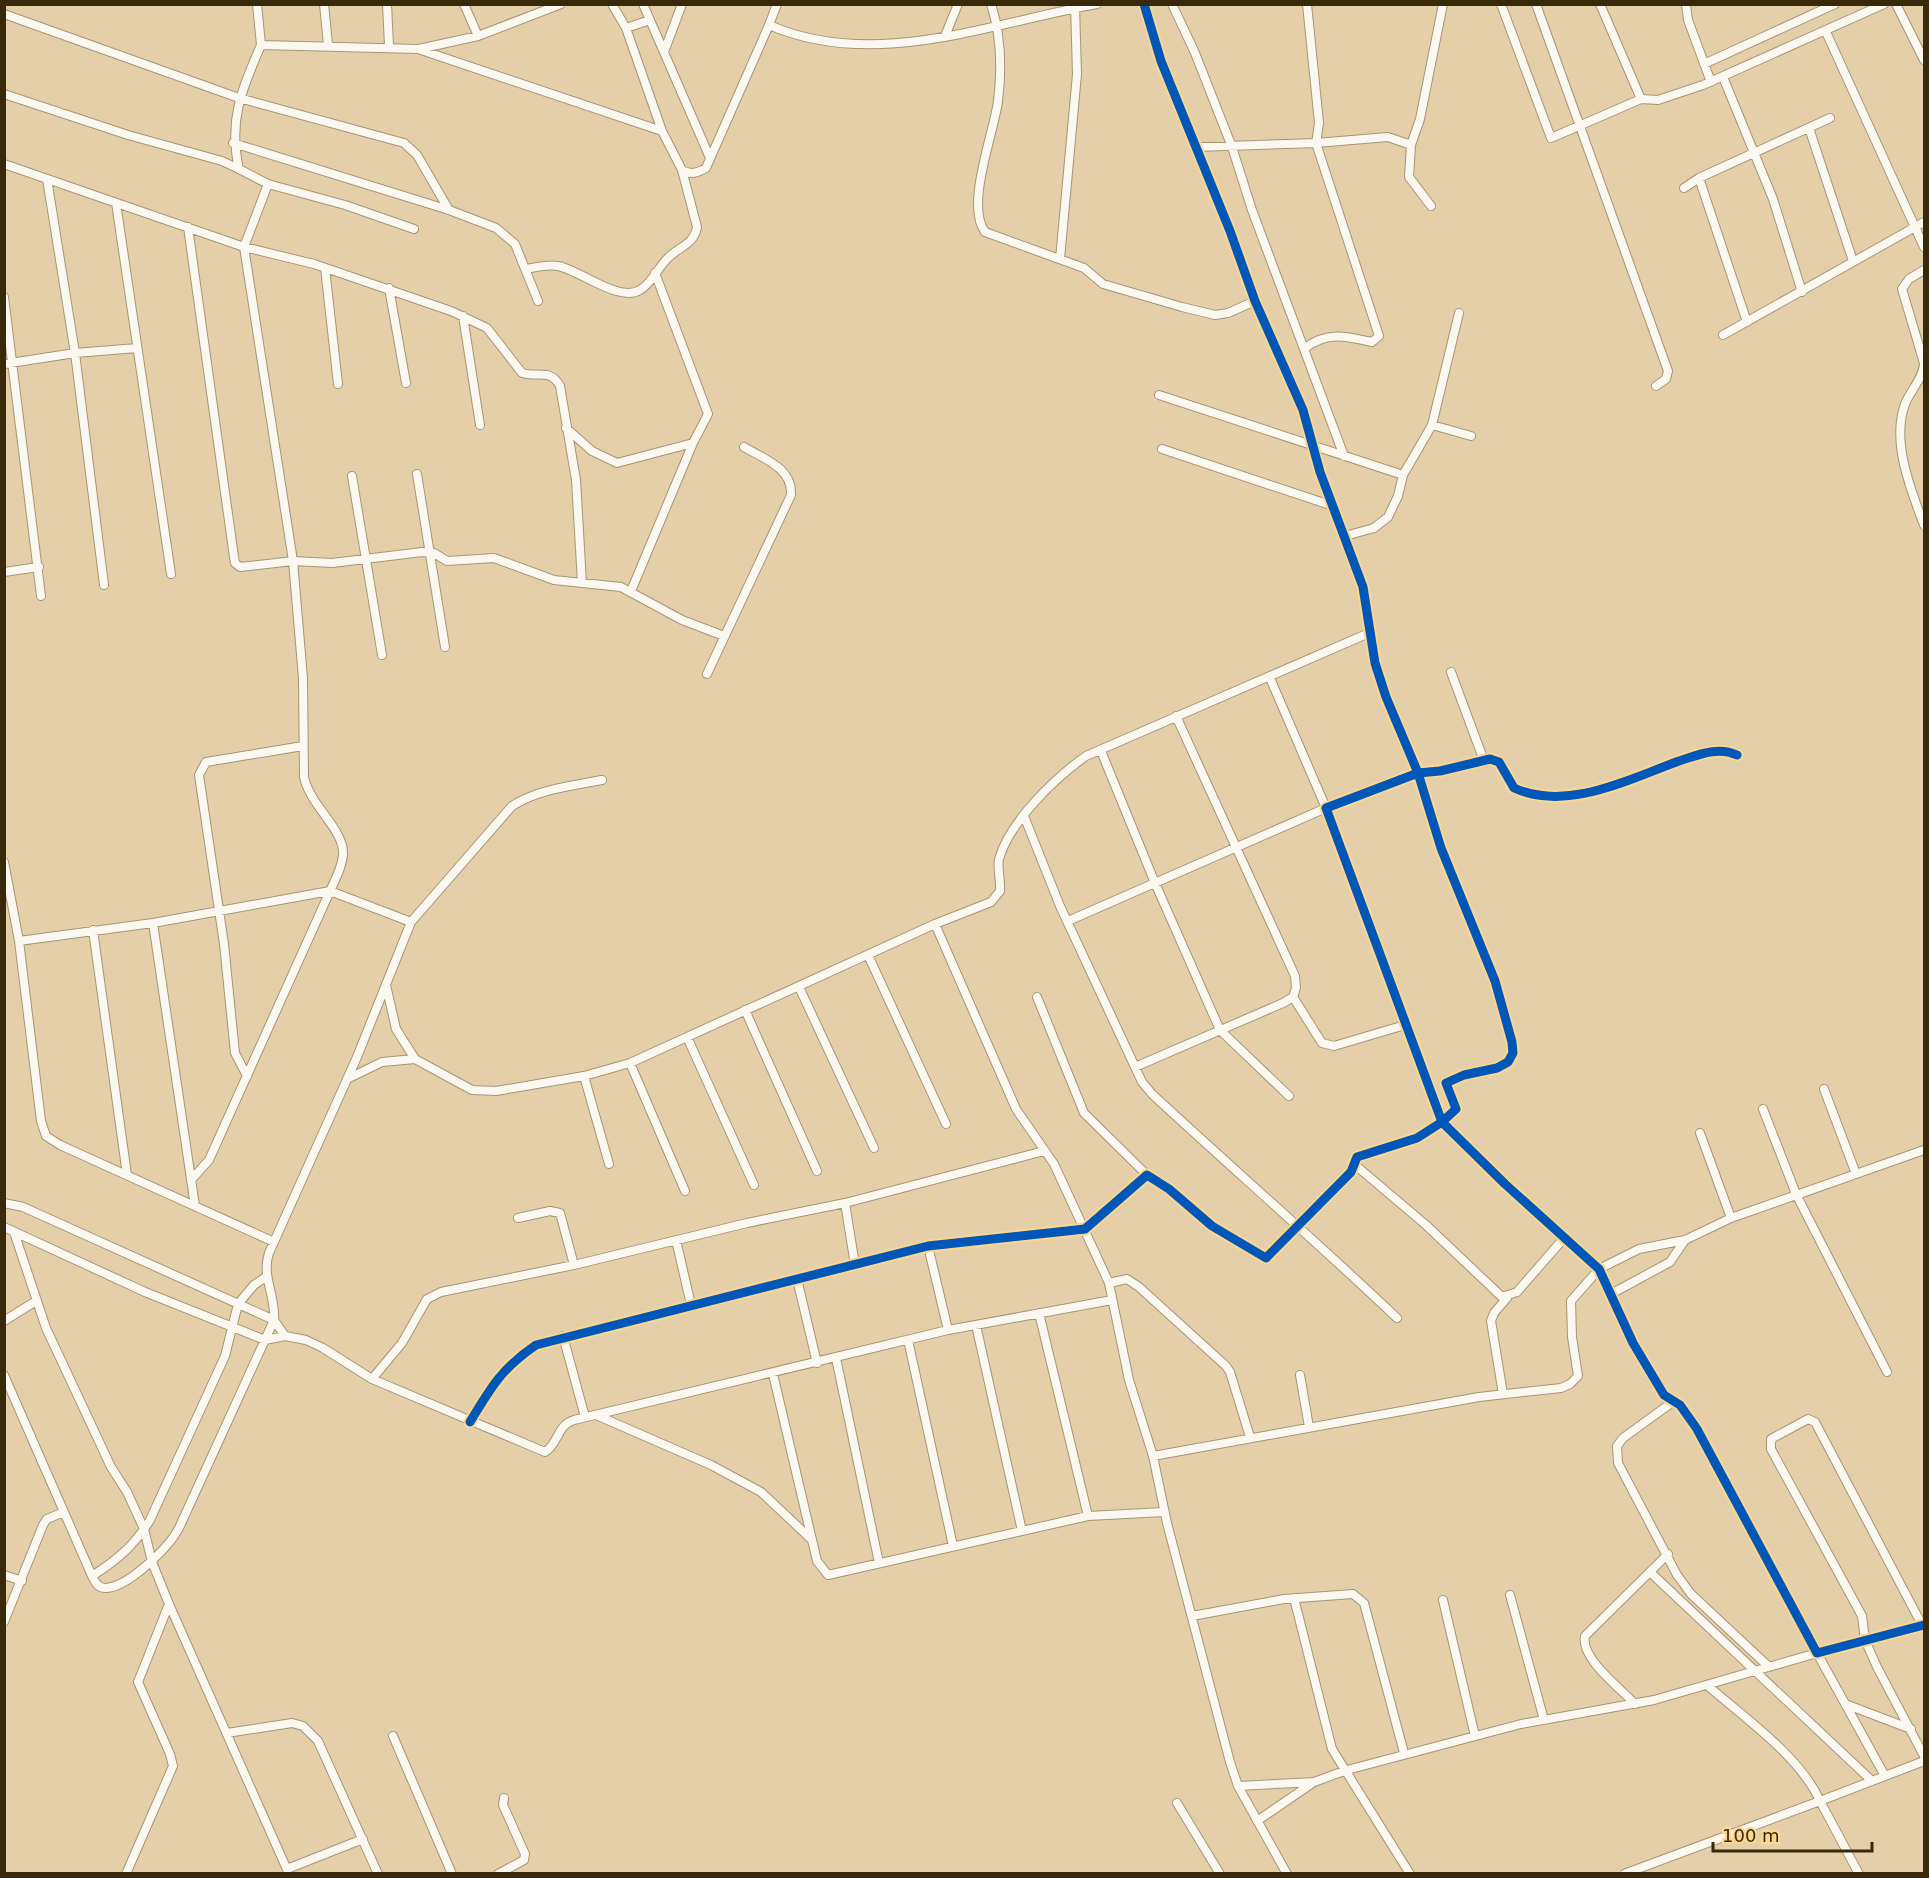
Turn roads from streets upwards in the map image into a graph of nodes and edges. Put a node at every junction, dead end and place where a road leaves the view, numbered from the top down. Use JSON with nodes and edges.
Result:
{"nodes":[{"id":1,"x":257,"y":4,"type":"edge"},
{"id":2,"x":324,"y":4,"type":"edge"},
{"id":3,"x":387,"y":4,"type":"edge"},
{"id":4,"x":464,"y":4,"type":"edge"},
{"id":5,"x":535,"y":4,"type":"edge"},
{"id":6,"x":561,"y":4,"type":"edge"},
{"id":7,"x":612,"y":4,"type":"edge"},
{"id":8,"x":643,"y":4,"type":"edge"},
{"id":9,"x":682,"y":4,"type":"edge"},
{"id":10,"x":777,"y":4,"type":"edge"},
{"id":11,"x":958,"y":4,"type":"edge"},
{"id":12,"x":991,"y":4,"type":"edge"},
{"id":13,"x":1097,"y":4,"type":"edge"},
{"id":14,"x":1143,"y":4,"type":"edge"},
{"id":15,"x":1172,"y":4,"type":"edge"},
{"id":16,"x":1307,"y":4,"type":"edge"},
{"id":17,"x":1443,"y":4,"type":"edge"},
{"id":18,"x":1501,"y":4,"type":"edge"},
{"id":19,"x":1536,"y":4,"type":"edge"},
{"id":20,"x":1600,"y":4,"type":"edge"},
{"id":21,"x":1686,"y":4,"type":"edge"},
{"id":22,"x":1835,"y":4,"type":"edge"},
{"id":23,"x":1896,"y":4,"type":"edge"},
{"id":24,"x":1882,"y":5,"type":"edge"},
{"id":25,"x":1076,"y":6,"type":"edge"},
{"id":26,"x":4,"y":14,"type":"edge"},
{"id":27,"x":539,"y":14,"type":"junction"},
{"id":28,"x":650,"y":20,"type":"junction"},
{"id":29,"x":769,"y":25,"type":"junction"},
{"id":30,"x":999,"y":27,"type":"junction"},
{"id":31,"x":626,"y":28,"type":"junction"},
{"id":32,"x":1826,"y":32,"type":"junction"},
{"id":33,"x":478,"y":36,"type":"junction"},
{"id":34,"x":945,"y":36,"type":"junction"},
{"id":35,"x":261,"y":45,"type":"junction"},
{"id":36,"x":328,"y":45,"type":"junction"},
{"id":37,"x":389,"y":46,"type":"junction"},
{"id":38,"x":418,"y":49,"type":"junction"},
{"id":39,"x":664,"y":52,"type":"junction"},
{"id":40,"x":1924,"y":60,"type":"edge"},
{"id":41,"x":1704,"y":64,"type":"junction"},
{"id":42,"x":1723,"y":77,"type":"junction"},
{"id":43,"x":1711,"y":82,"type":"junction"},
{"id":44,"x":4,"y":94,"type":"edge"},
{"id":45,"x":238,"y":98,"type":"junction"},
{"id":46,"x":1641,"y":99,"type":"junction"},
{"id":47,"x":1830,"y":118,"type":"dead end"},
{"id":48,"x":1581,"y":125,"type":"junction"},
{"id":49,"x":1809,"y":128,"type":"junction"},
{"id":50,"x":662,"y":131,"type":"junction"},
{"id":51,"x":233,"y":143,"type":"junction"},
{"id":52,"x":1316,"y":143,"type":"junction"},
{"id":53,"x":1411,"y":145,"type":"junction"},
{"id":54,"x":1196,"y":147,"type":"junction"},
{"id":55,"x":1232,"y":147,"type":"junction"},
{"id":56,"x":1755,"y":154,"type":"junction"},
{"id":57,"x":710,"y":158,"type":"junction"},
{"id":58,"x":4,"y":165,"type":"edge"},
{"id":59,"x":239,"y":169,"type":"junction"},
{"id":60,"x":682,"y":170,"type":"junction"},
{"id":61,"x":1699,"y":178,"type":"junction"},
{"id":62,"x":47,"y":179,"type":"junction"},
{"id":63,"x":268,"y":184,"type":"junction"},
{"id":64,"x":1684,"y":188,"type":"dead end"},
{"id":65,"x":116,"y":202,"type":"junction"},
{"id":66,"x":1431,"y":206,"type":"dead end"},
{"id":67,"x":449,"y":210,"type":"junction"},
{"id":68,"x":1921,"y":224,"type":"edge"},
{"id":69,"x":188,"y":227,"type":"junction"},
{"id":70,"x":414,"y":229,"type":"dead end"},
{"id":71,"x":244,"y":246,"type":"junction"},
{"id":72,"x":1924,"y":247,"type":"edge"},
{"id":73,"x":1060,"y":259,"type":"junction"},
{"id":74,"x":1853,"y":261,"type":"junction"},
{"id":75,"x":325,"y":268,"type":"junction"},
{"id":76,"x":526,"y":269,"type":"junction"},
{"id":77,"x":1924,"y":270,"type":"edge"},
{"id":78,"x":655,"y":273,"type":"junction"},
{"id":79,"x":389,"y":288,"type":"junction"},
{"id":80,"x":1802,"y":292,"type":"junction"},
{"id":81,"x":4,"y":297,"type":"edge"},
{"id":82,"x":538,"y":301,"type":"dead end"},
{"id":83,"x":1255,"y":302,"type":"junction"},
{"id":84,"x":1459,"y":313,"type":"dead end"},
{"id":85,"x":463,"y":316,"type":"junction"},
{"id":86,"x":1747,"y":322,"type":"junction"},
{"id":87,"x":1723,"y":335,"type":"dead end"},
{"id":88,"x":137,"y":348,"type":"junction"},
{"id":89,"x":1305,"y":348,"type":"junction"},
{"id":90,"x":75,"y":353,"type":"junction"},
{"id":91,"x":9,"y":363,"type":"edge"},
{"id":92,"x":406,"y":383,"type":"dead end"},
{"id":93,"x":338,"y":384,"type":"dead end"},
{"id":94,"x":1656,"y":386,"type":"dead end"},
{"id":95,"x":1159,"y":395,"type":"dead end"},
{"id":96,"x":480,"y":425,"type":"dead end"},
{"id":97,"x":1432,"y":425,"type":"junction"},
{"id":98,"x":566,"y":428,"type":"junction"},
{"id":99,"x":1471,"y":436,"type":"dead end"},
{"id":100,"x":693,"y":443,"type":"junction"},
{"id":101,"x":744,"y":447,"type":"dead end"},
{"id":102,"x":1162,"y":448,"type":"dead end"},
{"id":103,"x":1313,"y":448,"type":"junction"},
{"id":104,"x":1344,"y":456,"type":"junction"},
{"id":105,"x":417,"y":474,"type":"dead end"},
{"id":106,"x":1403,"y":475,"type":"junction"},
{"id":107,"x":352,"y":476,"type":"dead end"},
{"id":108,"x":1333,"y":506,"type":"junction"},
{"id":109,"x":1924,"y":525,"type":"edge"},
{"id":110,"x":1345,"y":536,"type":"junction"},
{"id":111,"x":429,"y":552,"type":"junction"},
{"id":112,"x":364,"y":559,"type":"junction"},
{"id":113,"x":293,"y":561,"type":"junction"},
{"id":114,"x":39,"y":567,"type":"junction"},
{"id":115,"x":4,"y":572,"type":"edge"},
{"id":116,"x":171,"y":574,"type":"dead end"},
{"id":117,"x":582,"y":583,"type":"junction"},
{"id":118,"x":105,"y":585,"type":"dead end"},
{"id":119,"x":631,"y":591,"type":"junction"},
{"id":120,"x":41,"y":596,"type":"dead end"},
{"id":121,"x":1369,"y":633,"type":"junction"},
{"id":122,"x":724,"y":636,"type":"junction"},
{"id":123,"x":445,"y":647,"type":"dead end"},
{"id":124,"x":382,"y":655,"type":"dead end"},
{"id":125,"x":1451,"y":672,"type":"dead end"},
{"id":126,"x":707,"y":674,"type":"dead end"},
{"id":127,"x":1270,"y":678,"type":"junction"},
{"id":128,"x":1176,"y":716,"type":"junction"},
{"id":129,"x":303,"y":746,"type":"junction"},
{"id":130,"x":1101,"y":751,"type":"junction"},
{"id":131,"x":1737,"y":755,"type":"dead end"},
{"id":132,"x":1484,"y":761,"type":"junction"},
{"id":133,"x":1418,"y":773,"type":"junction"},
{"id":134,"x":602,"y":780,"type":"dead end"},
{"id":135,"x":1326,"y":808,"type":"junction"},
{"id":136,"x":1024,"y":816,"type":"junction"},
{"id":137,"x":1235,"y":848,"type":"junction"},
{"id":138,"x":4,"y":862,"type":"edge"},
{"id":139,"x":1155,"y":883,"type":"junction"},
{"id":140,"x":330,"y":891,"type":"junction"},
{"id":141,"x":217,"y":911,"type":"junction"},
{"id":142,"x":1068,"y":921,"type":"junction"},
{"id":143,"x":411,"y":922,"type":"junction"},
{"id":144,"x":153,"y":923,"type":"junction"},
{"id":145,"x":935,"y":924,"type":"junction"},
{"id":146,"x":93,"y":930,"type":"junction"},
{"id":147,"x":19,"y":941,"type":"junction"},
{"id":148,"x":868,"y":955,"type":"junction"},
{"id":149,"x":386,"y":984,"type":"junction"},
{"id":150,"x":799,"y":987,"type":"junction"},
{"id":151,"x":1037,"y":997,"type":"dead end"},
{"id":152,"x":1293,"y":997,"type":"junction"},
{"id":153,"x":745,"y":1010,"type":"junction"},
{"id":154,"x":1405,"y":1025,"type":"junction"},
{"id":155,"x":1220,"y":1030,"type":"junction"},
{"id":156,"x":687,"y":1037,"type":"junction"},
{"id":157,"x":415,"y":1059,"type":"junction"},
{"id":158,"x":630,"y":1063,"type":"junction"},
{"id":159,"x":1135,"y":1067,"type":"junction"},
{"id":160,"x":247,"y":1076,"type":"junction"},
{"id":161,"x":584,"y":1076,"type":"junction"},
{"id":162,"x":347,"y":1080,"type":"junction"},
{"id":163,"x":1824,"y":1089,"type":"dead end"},
{"id":164,"x":1289,"y":1096,"type":"dead end"},
{"id":165,"x":1763,"y":1109,"type":"dead end"},
{"id":166,"x":1442,"y":1122,"type":"junction"},
{"id":167,"x":946,"y":1124,"type":"dead end"},
{"id":168,"x":1700,"y":1133,"type":"dead end"},
{"id":169,"x":874,"y":1148,"type":"dead end"},
{"id":170,"x":1924,"y":1149,"type":"edge"},
{"id":171,"x":1044,"y":1151,"type":"junction"},
{"id":172,"x":609,"y":1164,"type":"dead end"},
{"id":173,"x":1354,"y":1164,"type":"junction"},
{"id":174,"x":817,"y":1171,"type":"dead end"},
{"id":175,"x":1856,"y":1174,"type":"junction"},
{"id":176,"x":127,"y":1175,"type":"junction"},
{"id":177,"x":1147,"y":1175,"type":"junction"},
{"id":178,"x":191,"y":1180,"type":"junction"},
{"id":179,"x":754,"y":1185,"type":"dead end"},
{"id":180,"x":685,"y":1191,"type":"dead end"},
{"id":181,"x":1796,"y":1194,"type":"junction"},
{"id":182,"x":4,"y":1203,"type":"edge"},
{"id":183,"x":845,"y":1203,"type":"junction"},
{"id":184,"x":195,"y":1206,"type":"junction"},
{"id":185,"x":518,"y":1218,"type":"dead end"},
{"id":186,"x":1731,"y":1218,"type":"junction"},
{"id":187,"x":1299,"y":1226,"type":"junction"},
{"id":188,"x":4,"y":1227,"type":"edge"},
{"id":189,"x":1085,"y":1229,"type":"junction"},
{"id":190,"x":14,"y":1232,"type":"junction"},
{"id":191,"x":1563,"y":1238,"type":"junction"},
{"id":192,"x":676,"y":1240,"type":"junction"},
{"id":193,"x":1685,"y":1240,"type":"junction"},
{"id":194,"x":274,"y":1242,"type":"junction"},
{"id":195,"x":928,"y":1246,"type":"junction"},
{"id":196,"x":574,"y":1265,"type":"junction"},
{"id":197,"x":855,"y":1265,"type":"junction"},
{"id":198,"x":1599,"y":1269,"type":"junction"},
{"id":199,"x":266,"y":1277,"type":"junction"},
{"id":200,"x":796,"y":1279,"type":"junction"},
{"id":201,"x":1109,"y":1283,"type":"junction"},
{"id":202,"x":1611,"y":1294,"type":"junction"},
{"id":203,"x":1507,"y":1298,"type":"junction"},
{"id":204,"x":1112,"y":1300,"type":"junction"},
{"id":205,"x":36,"y":1301,"type":"junction"},
{"id":206,"x":238,"y":1304,"type":"junction"},
{"id":207,"x":691,"y":1305,"type":"junction"},
{"id":208,"x":1039,"y":1313,"type":"junction"},
{"id":209,"x":1397,"y":1318,"type":"dead end"},
{"id":210,"x":274,"y":1320,"type":"junction"},
{"id":211,"x":4,"y":1321,"type":"edge"},
{"id":212,"x":976,"y":1325,"type":"junction"},
{"id":213,"x":231,"y":1327,"type":"junction"},
{"id":214,"x":948,"y":1330,"type":"junction"},
{"id":215,"x":285,"y":1336,"type":"junction"},
{"id":216,"x":563,"y":1336,"type":"junction"},
{"id":217,"x":265,"y":1340,"type":"junction"},
{"id":218,"x":908,"y":1340,"type":"junction"},
{"id":219,"x":836,"y":1358,"type":"junction"},
{"id":220,"x":817,"y":1363,"type":"junction"},
{"id":221,"x":1887,"y":1372,"type":"dead end"},
{"id":222,"x":773,"y":1374,"type":"junction"},
{"id":223,"x":4,"y":1375,"type":"edge"},
{"id":224,"x":1300,"y":1375,"type":"dead end"},
{"id":225,"x":372,"y":1379,"type":"junction"},
{"id":226,"x":1503,"y":1394,"type":"junction"},
{"id":227,"x":1674,"y":1401,"type":"junction"},
{"id":228,"x":595,"y":1415,"type":"junction"},
{"id":229,"x":585,"y":1417,"type":"junction"},
{"id":230,"x":470,"y":1422,"type":"junction"},
{"id":231,"x":1309,"y":1427,"type":"junction"},
{"id":232,"x":1250,"y":1437,"type":"junction"},
{"id":233,"x":1153,"y":1456,"type":"junction"},
{"id":234,"x":64,"y":1512,"type":"junction"},
{"id":235,"x":1164,"y":1512,"type":"junction"},
{"id":236,"x":1088,"y":1516,"type":"junction"},
{"id":237,"x":144,"y":1529,"type":"junction"},
{"id":238,"x":1022,"y":1531,"type":"junction"},
{"id":239,"x":812,"y":1540,"type":"junction"},
{"id":240,"x":953,"y":1546,"type":"junction"},
{"id":241,"x":1668,"y":1554,"type":"junction"},
{"id":242,"x":152,"y":1562,"type":"junction"},
{"id":243,"x":879,"y":1563,"type":"junction"},
{"id":244,"x":1650,"y":1572,"type":"junction"},
{"id":245,"x":4,"y":1575,"type":"edge"},
{"id":246,"x":92,"y":1576,"type":"junction"},
{"id":247,"x":21,"y":1581,"type":"junction"},
{"id":248,"x":1510,"y":1595,"type":"dead end"},
{"id":249,"x":1294,"y":1598,"type":"junction"},
{"id":250,"x":1443,"y":1600,"type":"dead end"},
{"id":251,"x":169,"y":1604,"type":"junction"},
{"id":252,"x":1192,"y":1616,"type":"junction"},
{"id":253,"x":4,"y":1622,"type":"edge"},
{"id":254,"x":1923,"y":1625,"type":"edge"},
{"id":255,"x":1865,"y":1640,"type":"junction"},
{"id":256,"x":1817,"y":1653,"type":"junction"},
{"id":257,"x":1769,"y":1667,"type":"junction"},
{"id":258,"x":1757,"y":1670,"type":"junction"},
{"id":259,"x":1707,"y":1685,"type":"junction"},
{"id":260,"x":1635,"y":1704,"type":"junction"},
{"id":261,"x":1845,"y":1704,"type":"junction"},
{"id":262,"x":1544,"y":1720,"type":"junction"},
{"id":263,"x":1911,"y":1729,"type":"junction"},
{"id":264,"x":227,"y":1733,"type":"junction"},
{"id":265,"x":393,"y":1736,"type":"dead end"},
{"id":266,"x":1475,"y":1736,"type":"junction"},
{"id":267,"x":1404,"y":1753,"type":"junction"},
{"id":268,"x":1924,"y":1756,"type":"edge"},
{"id":269,"x":1924,"y":1761,"type":"edge"},
{"id":270,"x":1347,"y":1770,"type":"junction"},
{"id":271,"x":1885,"y":1776,"type":"junction"},
{"id":272,"x":1872,"y":1781,"type":"junction"},
{"id":273,"x":1314,"y":1782,"type":"junction"},
{"id":274,"x":1238,"y":1786,"type":"junction"},
{"id":275,"x":504,"y":1798,"type":"dead end"},
{"id":276,"x":1820,"y":1801,"type":"junction"},
{"id":277,"x":1178,"y":1803,"type":"dead end"},
{"id":278,"x":1257,"y":1821,"type":"junction"},
{"id":279,"x":363,"y":1839,"type":"junction"},
{"id":280,"x":288,"y":1871,"type":"edge"},
{"id":281,"x":126,"y":1874,"type":"edge"},
{"id":282,"x":378,"y":1874,"type":"edge"},
{"id":283,"x":452,"y":1874,"type":"edge"},
{"id":284,"x":498,"y":1874,"type":"edge"},
{"id":285,"x":1220,"y":1874,"type":"edge"},
{"id":286,"x":1287,"y":1874,"type":"edge"},
{"id":287,"x":1410,"y":1874,"type":"edge"},
{"id":288,"x":1624,"y":1874,"type":"edge"},
{"id":289,"x":1859,"y":1874,"type":"edge"}],
"edges":[{"from":1,"to":35,"type":"street"},
{"from":2,"to":36,"type":"street"},
{"from":3,"to":37,"type":"street"},
{"from":4,"to":33,"type":"street"},
{"from":5,"to":27,"type":"street"},
{"from":6,"to":27,"type":"street"},
{"from":7,"to":31,"type":"street"},
{"from":8,"to":28,"type":"street"},
{"from":9,"to":39,"type":"street"},
{"from":10,"to":29,"type":"street"},
{"from":11,"to":34,"type":"street"},
{"from":12,"to":30,"type":"street"},
{"from":13,"to":25,"type":"street"},
{"from":14,"to":54,"type":"street"},
{"from":15,"to":55,"type":"street"},
{"from":16,"to":52,"type":"street"},
{"from":17,"to":53,"type":"street"},
{"from":18,"to":48,"type":"street"},
{"from":19,"to":48,"type":"street"},
{"from":20,"to":46,"type":"street"},
{"from":21,"to":41,"type":"street"},
{"from":22,"to":41,"type":"street"},
{"from":23,"to":40,"type":"street"},
{"from":24,"to":32,"type":"street"},
{"from":25,"to":30,"type":"street"},
{"from":25,"to":73,"type":"street"},
{"from":26,"to":45,"type":"street"},
{"from":27,"to":33,"type":"street"},
{"from":28,"to":31,"type":"street"},
{"from":28,"to":39,"type":"street"},
{"from":29,"to":34,"type":"street"},
{"from":29,"to":57,"type":"street"},
{"from":30,"to":34,"type":"street"},
{"from":30,"to":73,"type":"street"},
{"from":31,"to":50,"type":"street"},
{"from":32,"to":42,"type":"street"},
{"from":32,"to":68,"type":"street"},
{"from":33,"to":38,"type":"street"},
{"from":35,"to":36,"type":"street"},
{"from":35,"to":45,"type":"street"},
{"from":36,"to":37,"type":"street"},
{"from":37,"to":38,"type":"street"},
{"from":38,"to":50,"type":"street"},
{"from":39,"to":57,"type":"street"},
{"from":41,"to":43,"type":"street"},
{"from":42,"to":43,"type":"street"},
{"from":42,"to":56,"type":"street"},
{"from":43,"to":46,"type":"street"},
{"from":44,"to":59,"type":"street"},
{"from":45,"to":51,"type":"street"},
{"from":45,"to":67,"type":"street"},
{"from":46,"to":48,"type":"street"},
{"from":47,"to":49,"type":"street"},
{"from":48,"to":94,"type":"street"},
{"from":49,"to":56,"type":"street"},
{"from":49,"to":74,"type":"street"},
{"from":50,"to":60,"type":"street"},
{"from":51,"to":59,"type":"street"},
{"from":51,"to":67,"type":"street"},
{"from":52,"to":53,"type":"street"},
{"from":52,"to":55,"type":"street"},
{"from":52,"to":89,"type":"street"},
{"from":53,"to":66,"type":"street"},
{"from":54,"to":55,"type":"street"},
{"from":54,"to":83,"type":"street"},
{"from":55,"to":89,"type":"street"},
{"from":56,"to":61,"type":"street"},
{"from":56,"to":80,"type":"street"},
{"from":57,"to":60,"type":"street"},
{"from":58,"to":62,"type":"street"},
{"from":59,"to":63,"type":"street"},
{"from":60,"to":78,"type":"street"},
{"from":61,"to":64,"type":"street"},
{"from":61,"to":86,"type":"street"},
{"from":62,"to":65,"type":"street"},
{"from":62,"to":90,"type":"street"},
{"from":63,"to":70,"type":"street"},
{"from":63,"to":71,"type":"street"},
{"from":65,"to":69,"type":"street"},
{"from":65,"to":88,"type":"street"},
{"from":67,"to":76,"type":"street"},
{"from":68,"to":72,"type":"street"},
{"from":68,"to":74,"type":"street"},
{"from":69,"to":71,"type":"street"},
{"from":69,"to":113,"type":"street"},
{"from":71,"to":75,"type":"street"},
{"from":71,"to":113,"type":"street"},
{"from":73,"to":83,"type":"street"},
{"from":74,"to":80,"type":"street"},
{"from":75,"to":79,"type":"street"},
{"from":75,"to":93,"type":"street"},
{"from":76,"to":78,"type":"street"},
{"from":76,"to":82,"type":"street"},
{"from":77,"to":109,"type":"street"},
{"from":78,"to":100,"type":"street"},
{"from":79,"to":85,"type":"street"},
{"from":79,"to":92,"type":"street"},
{"from":80,"to":86,"type":"street"},
{"from":81,"to":91,"type":"street"},
{"from":83,"to":103,"type":"street"},
{"from":84,"to":97,"type":"street"},
{"from":85,"to":96,"type":"street"},
{"from":85,"to":98,"type":"street"},
{"from":86,"to":87,"type":"street"},
{"from":88,"to":90,"type":"street"},
{"from":88,"to":116,"type":"street"},
{"from":89,"to":104,"type":"street"},
{"from":90,"to":91,"type":"street"},
{"from":90,"to":118,"type":"street"},
{"from":91,"to":114,"type":"street"},
{"from":95,"to":103,"type":"street"},
{"from":97,"to":99,"type":"street"},
{"from":97,"to":106,"type":"street"},
{"from":98,"to":100,"type":"street"},
{"from":98,"to":117,"type":"street"},
{"from":100,"to":119,"type":"street"},
{"from":101,"to":122,"type":"street"},
{"from":102,"to":108,"type":"street"},
{"from":103,"to":104,"type":"street"},
{"from":103,"to":108,"type":"street"},
{"from":104,"to":106,"type":"street"},
{"from":105,"to":111,"type":"street"},
{"from":106,"to":110,"type":"street"},
{"from":107,"to":112,"type":"street"},
{"from":108,"to":110,"type":"street"},
{"from":110,"to":121,"type":"street"},
{"from":111,"to":112,"type":"street"},
{"from":111,"to":117,"type":"street"},
{"from":111,"to":123,"type":"street"},
{"from":112,"to":113,"type":"street"},
{"from":112,"to":124,"type":"street"},
{"from":113,"to":129,"type":"street"},
{"from":114,"to":115,"type":"street"},
{"from":114,"to":120,"type":"street"},
{"from":117,"to":119,"type":"street"},
{"from":119,"to":122,"type":"street"},
{"from":121,"to":127,"type":"street"},
{"from":121,"to":133,"type":"street"},
{"from":122,"to":126,"type":"street"},
{"from":125,"to":132,"type":"street"},
{"from":127,"to":128,"type":"street"},
{"from":127,"to":135,"type":"street"},
{"from":128,"to":130,"type":"street"},
{"from":128,"to":137,"type":"street"},
{"from":129,"to":140,"type":"street"},
{"from":129,"to":141,"type":"street"},
{"from":130,"to":136,"type":"street"},
{"from":130,"to":139,"type":"street"},
{"from":131,"to":132,"type":"street"},
{"from":132,"to":133,"type":"street"},
{"from":133,"to":135,"type":"street"},
{"from":133,"to":166,"type":"street"},
{"from":134,"to":143,"type":"street"},
{"from":135,"to":137,"type":"street"},
{"from":135,"to":154,"type":"street"},
{"from":136,"to":142,"type":"street"},
{"from":136,"to":145,"type":"street"},
{"from":137,"to":139,"type":"street"},
{"from":137,"to":152,"type":"street"},
{"from":138,"to":147,"type":"street"},
{"from":139,"to":142,"type":"street"},
{"from":139,"to":155,"type":"street"},
{"from":140,"to":141,"type":"street"},
{"from":140,"to":143,"type":"street"},
{"from":140,"to":160,"type":"street"},
{"from":141,"to":144,"type":"street"},
{"from":141,"to":160,"type":"street"},
{"from":142,"to":159,"type":"street"},
{"from":143,"to":149,"type":"street"},
{"from":144,"to":146,"type":"street"},
{"from":144,"to":178,"type":"street"},
{"from":145,"to":148,"type":"street"},
{"from":145,"to":171,"type":"street"},
{"from":146,"to":147,"type":"street"},
{"from":146,"to":176,"type":"street"},
{"from":147,"to":176,"type":"street"},
{"from":148,"to":150,"type":"street"},
{"from":148,"to":167,"type":"street"},
{"from":149,"to":157,"type":"street"},
{"from":149,"to":162,"type":"street"},
{"from":150,"to":153,"type":"street"},
{"from":150,"to":169,"type":"street"},
{"from":151,"to":177,"type":"street"},
{"from":152,"to":154,"type":"street"},
{"from":152,"to":155,"type":"street"},
{"from":153,"to":156,"type":"street"},
{"from":153,"to":174,"type":"street"},
{"from":154,"to":166,"type":"street"},
{"from":155,"to":159,"type":"street"},
{"from":155,"to":164,"type":"street"},
{"from":156,"to":158,"type":"street"},
{"from":156,"to":179,"type":"street"},
{"from":157,"to":161,"type":"street"},
{"from":157,"to":162,"type":"street"},
{"from":158,"to":161,"type":"street"},
{"from":158,"to":180,"type":"street"},
{"from":159,"to":187,"type":"street"},
{"from":160,"to":178,"type":"street"},
{"from":161,"to":172,"type":"street"},
{"from":162,"to":194,"type":"street"},
{"from":163,"to":175,"type":"street"},
{"from":165,"to":181,"type":"street"},
{"from":166,"to":173,"type":"street"},
{"from":166,"to":191,"type":"street"},
{"from":168,"to":186,"type":"street"},
{"from":170,"to":175,"type":"street"},
{"from":171,"to":183,"type":"street"},
{"from":171,"to":189,"type":"street"},
{"from":173,"to":187,"type":"street"},
{"from":173,"to":203,"type":"street"},
{"from":175,"to":181,"type":"street"},
{"from":176,"to":184,"type":"street"},
{"from":177,"to":187,"type":"street"},
{"from":177,"to":189,"type":"street"},
{"from":178,"to":184,"type":"street"},
{"from":181,"to":186,"type":"street"},
{"from":181,"to":221,"type":"street"},
{"from":182,"to":206,"type":"street"},
{"from":183,"to":192,"type":"street"},
{"from":183,"to":197,"type":"street"},
{"from":184,"to":194,"type":"street"},
{"from":185,"to":196,"type":"street"},
{"from":186,"to":193,"type":"street"},
{"from":187,"to":209,"type":"street"},
{"from":188,"to":190,"type":"street"},
{"from":189,"to":195,"type":"street"},
{"from":189,"to":201,"type":"street"},
{"from":190,"to":205,"type":"street"},
{"from":190,"to":213,"type":"street"},
{"from":191,"to":198,"type":"street"},
{"from":191,"to":203,"type":"street"},
{"from":192,"to":196,"type":"street"},
{"from":192,"to":207,"type":"street"},
{"from":193,"to":198,"type":"street"},
{"from":193,"to":202,"type":"street"},
{"from":194,"to":199,"type":"street"},
{"from":195,"to":197,"type":"street"},
{"from":195,"to":214,"type":"street"},
{"from":196,"to":225,"type":"street"},
{"from":197,"to":200,"type":"street"},
{"from":198,"to":202,"type":"street"},
{"from":198,"to":226,"type":"street"},
{"from":199,"to":206,"type":"street"},
{"from":199,"to":210,"type":"street"},
{"from":200,"to":207,"type":"street"},
{"from":200,"to":220,"type":"street"},
{"from":201,"to":204,"type":"street"},
{"from":201,"to":232,"type":"street"},
{"from":202,"to":227,"type":"street"},
{"from":203,"to":226,"type":"street"},
{"from":204,"to":208,"type":"street"},
{"from":204,"to":233,"type":"street"},
{"from":205,"to":211,"type":"street"},
{"from":205,"to":237,"type":"street"},
{"from":206,"to":210,"type":"street"},
{"from":206,"to":213,"type":"street"},
{"from":207,"to":216,"type":"street"},
{"from":208,"to":212,"type":"street"},
{"from":208,"to":236,"type":"street"},
{"from":210,"to":215,"type":"street"},
{"from":210,"to":217,"type":"street"},
{"from":212,"to":214,"type":"street"},
{"from":212,"to":238,"type":"street"},
{"from":213,"to":217,"type":"street"},
{"from":213,"to":237,"type":"street"},
{"from":214,"to":218,"type":"street"},
{"from":215,"to":217,"type":"street"},
{"from":215,"to":225,"type":"street"},
{"from":216,"to":229,"type":"street"},
{"from":216,"to":230,"type":"street"},
{"from":217,"to":242,"type":"street"},
{"from":218,"to":219,"type":"street"},
{"from":218,"to":240,"type":"street"},
{"from":219,"to":220,"type":"street"},
{"from":219,"to":243,"type":"street"},
{"from":220,"to":222,"type":"street"},
{"from":222,"to":228,"type":"street"},
{"from":222,"to":239,"type":"street"},
{"from":223,"to":234,"type":"street"},
{"from":224,"to":231,"type":"street"},
{"from":225,"to":230,"type":"street"},
{"from":226,"to":231,"type":"street"},
{"from":227,"to":241,"type":"street"},
{"from":227,"to":256,"type":"street"},
{"from":228,"to":229,"type":"street"},
{"from":228,"to":239,"type":"street"},
{"from":229,"to":230,"type":"street"},
{"from":231,"to":232,"type":"street"},
{"from":232,"to":233,"type":"street"},
{"from":233,"to":235,"type":"street"},
{"from":234,"to":246,"type":"street"},
{"from":234,"to":247,"type":"street"},
{"from":235,"to":236,"type":"street"},
{"from":235,"to":252,"type":"street"},
{"from":236,"to":238,"type":"street"},
{"from":237,"to":242,"type":"street"},
{"from":237,"to":246,"type":"street"},
{"from":238,"to":240,"type":"street"},
{"from":239,"to":243,"type":"street"},
{"from":240,"to":243,"type":"street"},
{"from":241,"to":244,"type":"street"},
{"from":241,"to":257,"type":"street"},
{"from":242,"to":246,"type":"street"},
{"from":242,"to":251,"type":"street"},
{"from":244,"to":258,"type":"street"},
{"from":244,"to":260,"type":"street"},
{"from":245,"to":247,"type":"street"},
{"from":247,"to":253,"type":"street"},
{"from":248,"to":262,"type":"street"},
{"from":249,"to":252,"type":"street"},
{"from":249,"to":267,"type":"street"},
{"from":249,"to":270,"type":"street"},
{"from":250,"to":266,"type":"street"},
{"from":251,"to":264,"type":"street"},
{"from":251,"to":281,"type":"street"},
{"from":252,"to":274,"type":"street"},
{"from":254,"to":255,"type":"street"},
{"from":254,"to":255,"type":"street"},
{"from":255,"to":256,"type":"street"},
{"from":255,"to":263,"type":"street"},
{"from":256,"to":257,"type":"street"},
{"from":256,"to":261,"type":"street"},
{"from":257,"to":258,"type":"street"},
{"from":258,"to":259,"type":"street"},
{"from":258,"to":272,"type":"street"},
{"from":259,"to":260,"type":"street"},
{"from":259,"to":276,"type":"street"},
{"from":260,"to":262,"type":"street"},
{"from":261,"to":263,"type":"street"},
{"from":261,"to":271,"type":"street"},
{"from":262,"to":266,"type":"street"},
{"from":263,"to":268,"type":"street"},
{"from":264,"to":279,"type":"street"},
{"from":264,"to":280,"type":"street"},
{"from":265,"to":283,"type":"street"},
{"from":266,"to":267,"type":"street"},
{"from":267,"to":270,"type":"street"},
{"from":269,"to":271,"type":"street"},
{"from":270,"to":273,"type":"street"},
{"from":270,"to":287,"type":"street"},
{"from":271,"to":272,"type":"street"},
{"from":272,"to":276,"type":"street"},
{"from":273,"to":274,"type":"street"},
{"from":273,"to":278,"type":"street"},
{"from":274,"to":278,"type":"street"},
{"from":275,"to":284,"type":"street"},
{"from":276,"to":288,"type":"street"},
{"from":276,"to":289,"type":"street"},
{"from":277,"to":285,"type":"street"},
{"from":278,"to":286,"type":"street"},
{"from":279,"to":280,"type":"street"},
{"from":279,"to":282,"type":"street"}]}
